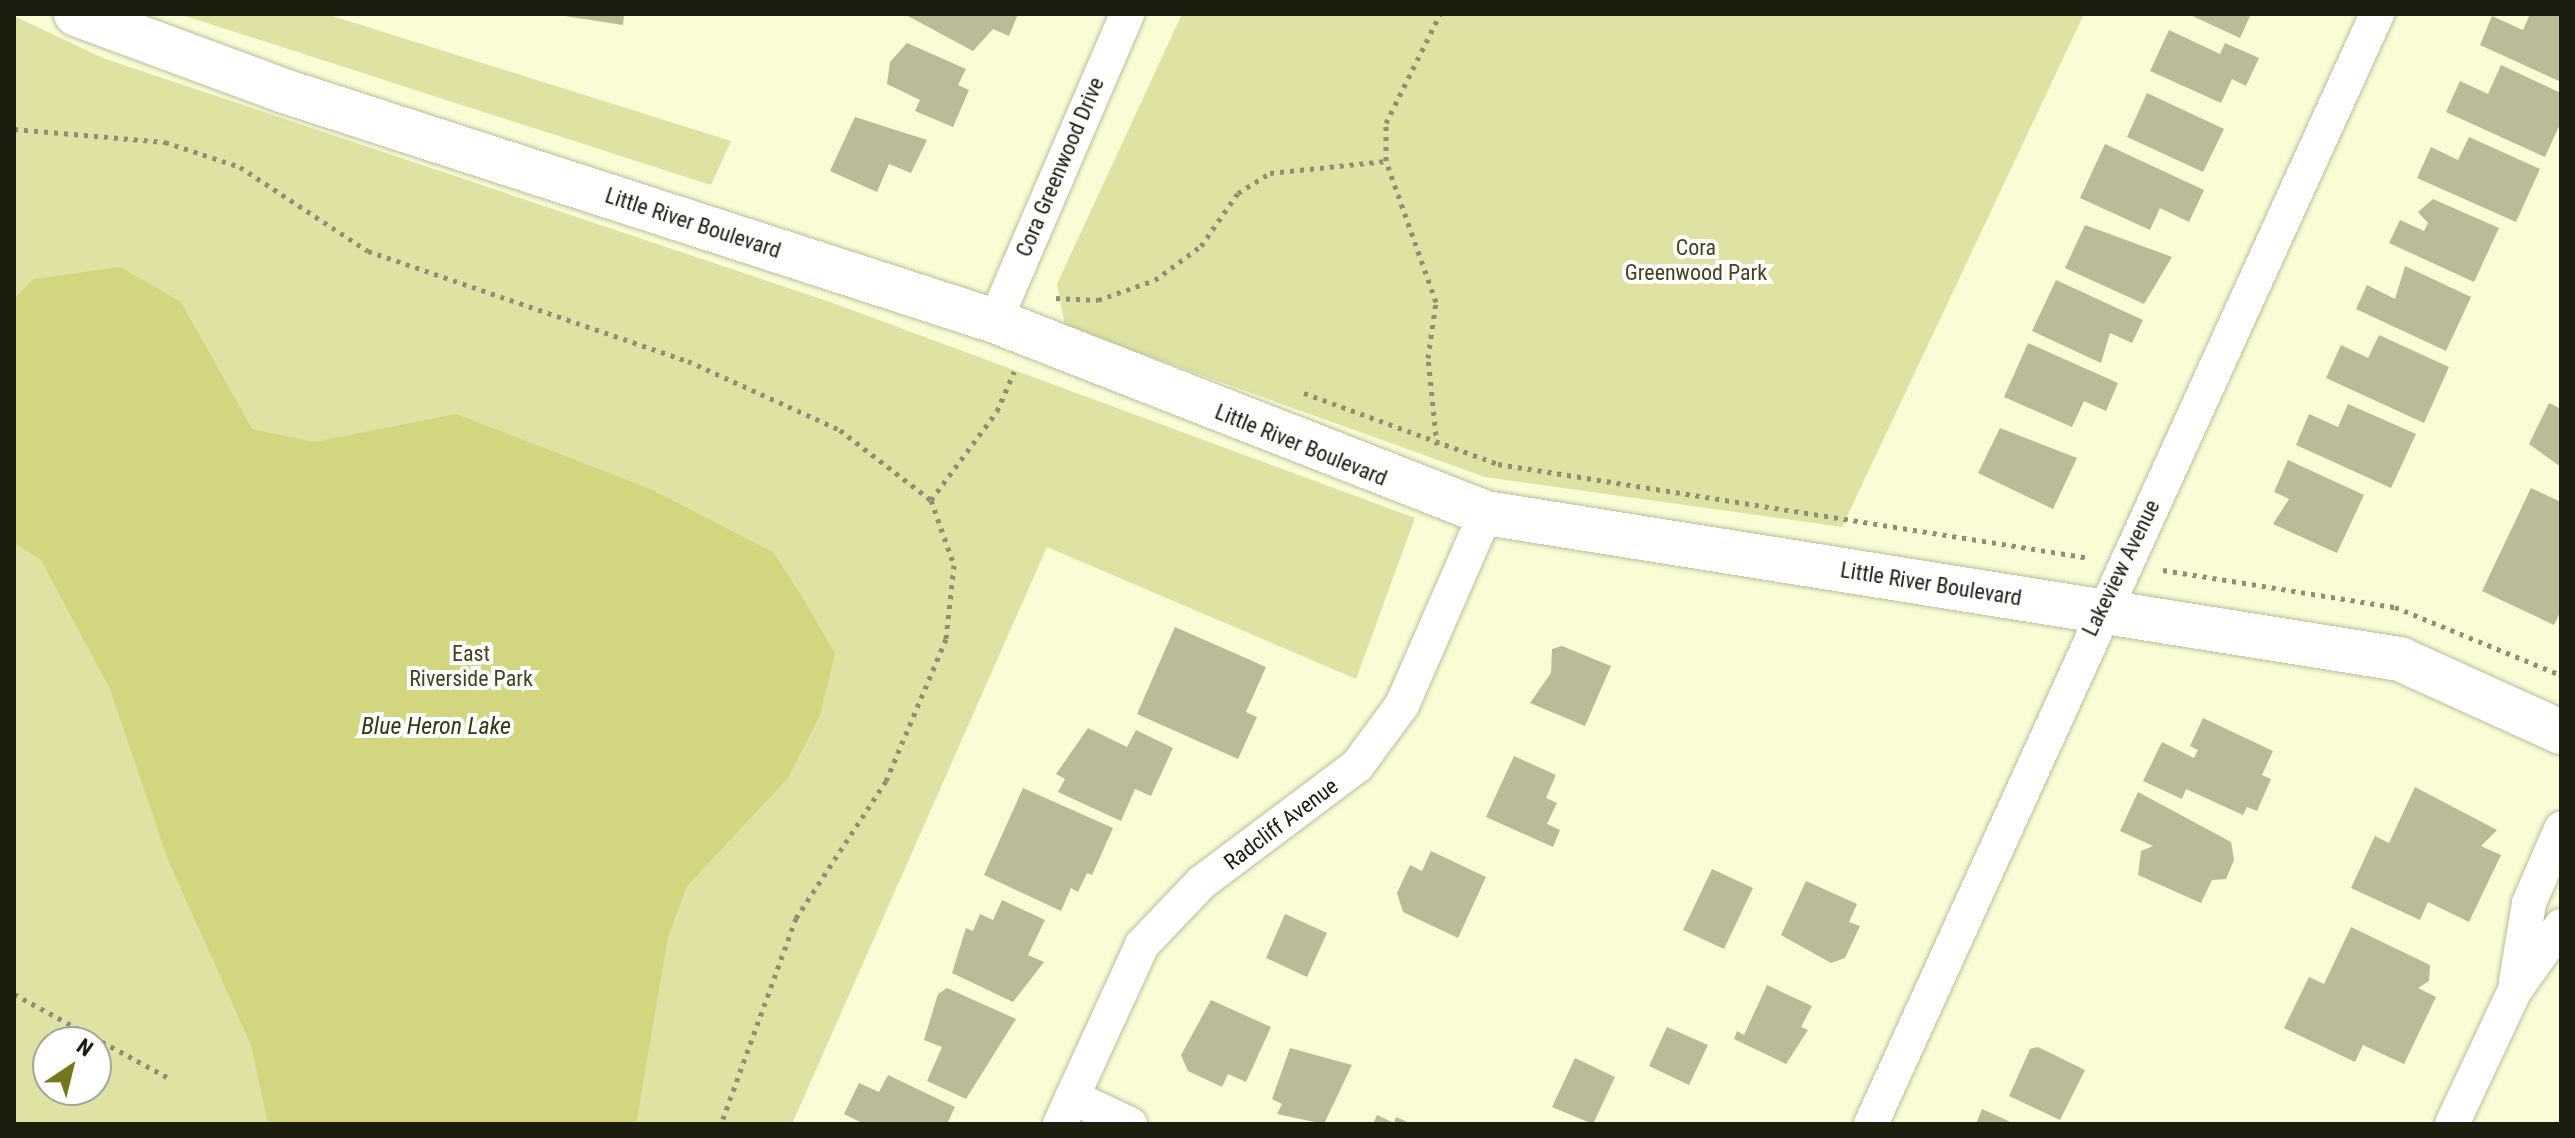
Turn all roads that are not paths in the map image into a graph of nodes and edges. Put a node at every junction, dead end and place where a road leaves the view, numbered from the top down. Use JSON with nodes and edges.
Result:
{"nodes":[{"id":1,"x":76,"y":14,"type":"edge"},
{"id":2,"x":1127,"y":14,"type":"edge"},
{"id":3,"x":2377,"y":14,"type":"edge"},
{"id":4,"x":1003,"y":302,"type":"junction"},
{"id":5,"x":1486,"y":513,"type":"junction"},
{"id":6,"x":2100,"y":611,"type":"junction"},
{"id":7,"x":2561,"y":732,"type":"edge"},
{"id":8,"x":2561,"y":829,"type":"edge"},
{"id":9,"x":2561,"y":926,"type":"edge"},
{"id":10,"x":2515,"y":990,"type":"junction"},
{"id":11,"x":1066,"y":1110,"type":"edge"},
{"id":12,"x":1130,"y":1124,"type":"edge"},
{"id":13,"x":1871,"y":1124,"type":"edge"},
{"id":14,"x":2452,"y":1124,"type":"edge"}],
"edges":[{"from":1,"to":4,"type":"street","name":"Little River Boulevard"},
{"from":2,"to":4,"type":"street","name":"Cora Greenwood Drive"},
{"from":3,"to":6,"type":"street","name":"Lakeview Avenue"},
{"from":4,"to":5,"type":"street","name":"Little River Boulevard"},
{"from":5,"to":6,"type":"street","name":"Little River Boulevard"},
{"from":5,"to":11,"type":"street","name":"Radcliff Avenue"},
{"from":6,"to":7,"type":"street","name":"Little River Boulevard"},
{"from":6,"to":13,"type":"street","name":"Lakeview Avenue"},
{"from":8,"to":10,"type":"street"},
{"from":9,"to":10,"type":"street"},
{"from":10,"to":14,"type":"street"},
{"from":11,"to":12,"type":"street"}]}
